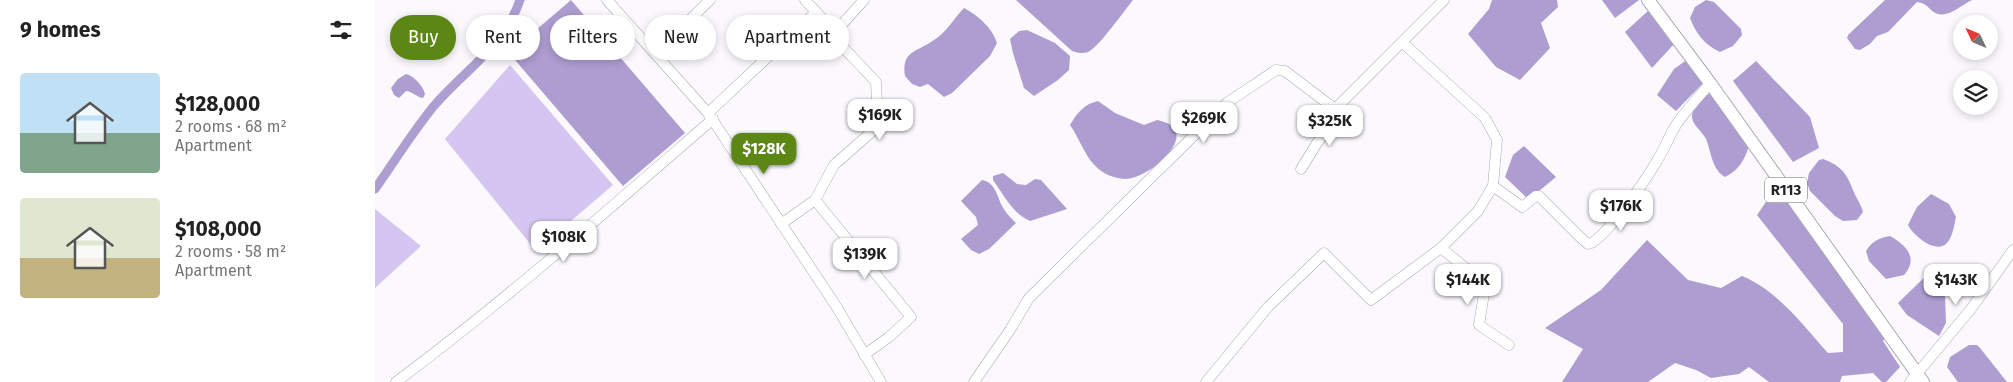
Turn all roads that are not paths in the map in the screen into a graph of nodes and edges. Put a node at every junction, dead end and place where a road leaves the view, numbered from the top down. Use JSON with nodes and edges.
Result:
{"nodes":[{"id":1,"x":607,"y":0,"type":"edge"},
{"id":2,"x":710,"y":0,"type":"edge"},
{"id":3,"x":805,"y":0,"type":"edge"},
{"id":4,"x":863,"y":0,"type":"edge"},
{"id":5,"x":1444,"y":0,"type":"edge"},
{"id":6,"x":1648,"y":0,"type":"edge"},
{"id":7,"x":816,"y":12,"type":"junction"},
{"id":8,"x":695,"y":15,"type":"edge"},
{"id":9,"x":819,"y":15,"type":"edge"},
{"id":10,"x":849,"y":16,"type":"edge"},
{"id":11,"x":645,"y":41,"type":"edge"},
{"id":12,"x":1403,"y":43,"type":"junction"},
{"id":13,"x":849,"y":54,"type":"edge"},
{"id":14,"x":662,"y":60,"type":"edge"},
{"id":15,"x":1710,"y":83,"type":"junction"},
{"id":16,"x":1335,"y":109,"type":"junction"},
{"id":17,"x":710,"y":116,"type":"junction"},
{"id":18,"x":1301,"y":169,"type":"dead end"},
{"id":19,"x":1493,"y":186,"type":"junction"},
{"id":20,"x":815,"y":200,"type":"junction"},
{"id":21,"x":781,"y":224,"type":"junction"},
{"id":22,"x":1441,"y":248,"type":"junction"},
{"id":23,"x":2013,"y":250,"type":"edge"},
{"id":24,"x":1509,"y":345,"type":"dead end"},
{"id":25,"x":864,"y":355,"type":"junction"},
{"id":26,"x":1917,"y":380,"type":"edge"},
{"id":27,"x":396,"y":382,"type":"edge"},
{"id":28,"x":881,"y":382,"type":"edge"},
{"id":29,"x":974,"y":382,"type":"edge"},
{"id":30,"x":1206,"y":382,"type":"edge"}],
"edges":[{"from":1,"to":11,"type":"street"},
{"from":2,"to":8,"type":"street"},
{"from":3,"to":7,"type":"street"},
{"from":4,"to":10,"type":"street"},
{"from":5,"to":12,"type":"street"},
{"from":6,"to":15,"type":"main road","number":"R113"},
{"from":7,"to":9,"type":"street"},
{"from":7,"to":17,"type":"street"},
{"from":12,"to":16,"type":"street"},
{"from":12,"to":19,"type":"street"},
{"from":13,"to":20,"type":"street"},
{"from":14,"to":17,"type":"street"},
{"from":15,"to":19,"type":"street"},
{"from":15,"to":26,"type":"main road","number":"R113"},
{"from":16,"to":18,"type":"street"},
{"from":16,"to":29,"type":"street"},
{"from":17,"to":21,"type":"street"},
{"from":17,"to":27,"type":"street"},
{"from":19,"to":22,"type":"street"},
{"from":20,"to":21,"type":"street"},
{"from":20,"to":25,"type":"street"},
{"from":21,"to":25,"type":"street"},
{"from":22,"to":24,"type":"street"},
{"from":22,"to":30,"type":"street"},
{"from":23,"to":26,"type":"street"},
{"from":25,"to":28,"type":"street"}]}
